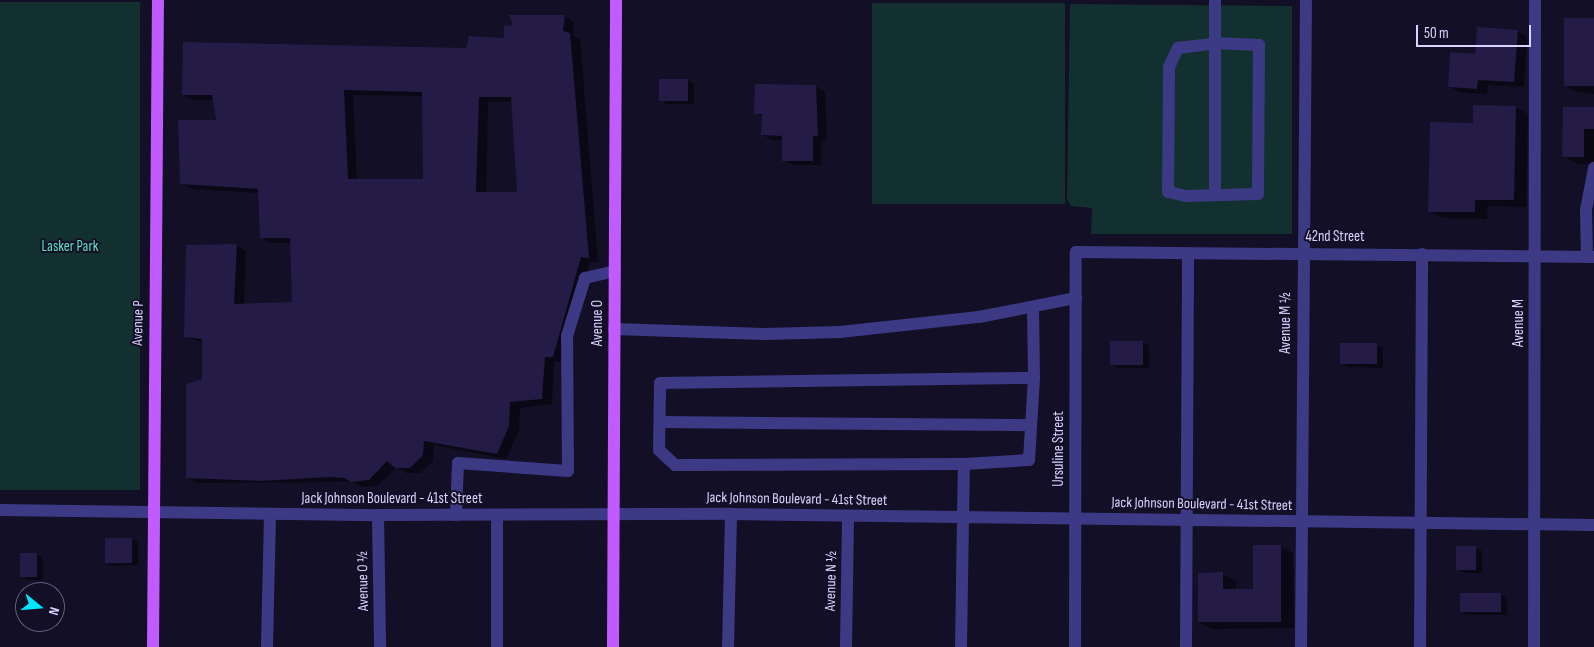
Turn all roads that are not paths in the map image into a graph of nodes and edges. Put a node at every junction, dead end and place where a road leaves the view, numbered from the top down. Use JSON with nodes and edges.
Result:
{"nodes":[{"id":1,"x":158,"y":0,"type":"edge"},
{"id":2,"x":616,"y":0,"type":"edge"},
{"id":3,"x":1215,"y":0,"type":"edge"},
{"id":4,"x":1306,"y":0,"type":"edge"},
{"id":5,"x":1535,"y":0,"type":"edge"},
{"id":6,"x":1216,"y":43,"type":"junction"},
{"id":7,"x":1594,"y":168,"type":"edge"},
{"id":8,"x":1215,"y":195,"type":"junction"},
{"id":9,"x":1076,"y":252,"type":"joint"},
{"id":10,"x":1188,"y":254,"type":"junction"},
{"id":11,"x":1302,"y":254,"type":"junction"},
{"id":12,"x":1422,"y":254,"type":"junction"},
{"id":13,"x":1535,"y":256,"type":"junction"},
{"id":14,"x":1591,"y":257,"type":"edge"},
{"id":15,"x":615,"y":271,"type":"junction"},
{"id":16,"x":1076,"y":298,"type":"junction"},
{"id":17,"x":1033,"y":307,"type":"junction"},
{"id":18,"x":614,"y":329,"type":"junction"},
{"id":19,"x":1034,"y":378,"type":"junction"},
{"id":20,"x":660,"y":422,"type":"junction"},
{"id":21,"x":1031,"y":424,"type":"junction"},
{"id":22,"x":964,"y":464,"type":"junction"},
{"id":23,"x":0,"y":510,"type":"edge"},
{"id":24,"x":153,"y":510,"type":"junction"},
{"id":25,"x":731,"y":514,"type":"junction"},
{"id":26,"x":270,"y":515,"type":"junction"},
{"id":27,"x":378,"y":515,"type":"junction"},
{"id":28,"x":456,"y":515,"type":"junction"},
{"id":29,"x":497,"y":515,"type":"junction"},
{"id":30,"x":613,"y":515,"type":"junction"},
{"id":31,"x":848,"y":516,"type":"junction"},
{"id":32,"x":961,"y":517,"type":"junction"},
{"id":33,"x":1075,"y":518,"type":"junction"},
{"id":34,"x":1187,"y":520,"type":"junction"},
{"id":35,"x":1302,"y":521,"type":"junction"},
{"id":36,"x":1420,"y":523,"type":"junction"},
{"id":37,"x":1535,"y":524,"type":"junction"},
{"id":38,"x":1594,"y":525,"type":"edge"},
{"id":39,"x":153,"y":647,"type":"edge"},
{"id":40,"x":267,"y":647,"type":"edge"},
{"id":41,"x":380,"y":647,"type":"edge"},
{"id":42,"x":497,"y":647,"type":"edge"},
{"id":43,"x":613,"y":647,"type":"edge"},
{"id":44,"x":728,"y":647,"type":"edge"},
{"id":45,"x":846,"y":647,"type":"edge"},
{"id":46,"x":961,"y":647,"type":"edge"},
{"id":47,"x":1075,"y":647,"type":"edge"},
{"id":48,"x":1186,"y":647,"type":"edge"},
{"id":49,"x":1301,"y":647,"type":"edge"},
{"id":50,"x":1420,"y":647,"type":"edge"},
{"id":51,"x":1534,"y":647,"type":"edge"}],
"edges":[{"from":1,"to":24,"type":"main road","name":"Avenue P"},
{"from":2,"to":15,"type":"main road","name":"Avenue O"},
{"from":3,"to":6,"type":"street"},
{"from":4,"to":11,"type":"street","name":"Avenue M ½"},
{"from":5,"to":13,"type":"street","name":"Avenue M"},
{"from":6,"to":8,"type":"street"},
{"from":6,"to":8,"type":"street"},
{"from":6,"to":8,"type":"street"},
{"from":7,"to":14,"type":"street"},
{"from":9,"to":10,"type":"street","name":"42nd Street"},
{"from":9,"to":16,"type":"street","name":"Ursuline Street"},
{"from":10,"to":11,"type":"street","name":"42nd Street"},
{"from":10,"to":34,"type":"street"},
{"from":11,"to":12,"type":"street","name":"42nd Street"},
{"from":11,"to":35,"type":"street","name":"Avenue M ½"},
{"from":12,"to":13,"type":"street","name":"42nd Street"},
{"from":12,"to":36,"type":"street"},
{"from":13,"to":14,"type":"street","name":"42nd Street"},
{"from":13,"to":37,"type":"street","name":"Avenue M"},
{"from":15,"to":18,"type":"main road","name":"Avenue O"},
{"from":15,"to":28,"type":"street"},
{"from":16,"to":17,"type":"street"},
{"from":16,"to":33,"type":"street","name":"Ursuline Street"},
{"from":17,"to":18,"type":"street"},
{"from":17,"to":19,"type":"street"},
{"from":18,"to":30,"type":"main road","name":"Avenue O"},
{"from":19,"to":20,"type":"street"},
{"from":19,"to":21,"type":"street"},
{"from":20,"to":21,"type":"street"},
{"from":20,"to":22,"type":"street"},
{"from":21,"to":22,"type":"street"},
{"from":22,"to":32,"type":"street"},
{"from":23,"to":24,"type":"street","name":"Jack Johnson Boulevard - 41st Street"},
{"from":24,"to":26,"type":"street","name":"Jack Johnson Boulevard - 41st Street"},
{"from":24,"to":39,"type":"main road","name":"Avenue P"},
{"from":25,"to":30,"type":"street","name":"Jack Johnson Boulevard - 41st Street"},
{"from":25,"to":31,"type":"street","name":"Jack Johnson Boulevard - 41st Street"},
{"from":25,"to":44,"type":"street"},
{"from":26,"to":27,"type":"street","name":"Jack Johnson Boulevard - 41st Street"},
{"from":26,"to":40,"type":"street"},
{"from":27,"to":28,"type":"street","name":"Jack Johnson Boulevard - 41st Street"},
{"from":27,"to":41,"type":"street","name":"Avenue O ½"},
{"from":28,"to":29,"type":"street","name":"Jack Johnson Boulevard - 41st Street"},
{"from":29,"to":30,"type":"street","name":"Jack Johnson Boulevard - 41st Street"},
{"from":29,"to":42,"type":"street"},
{"from":30,"to":43,"type":"main road","name":"Avenue O"},
{"from":31,"to":32,"type":"street","name":"Jack Johnson Boulevard - 41st Street"},
{"from":31,"to":45,"type":"street","name":"Avenue N ½"},
{"from":32,"to":33,"type":"street","name":"Jack Johnson Boulevard - 41st Street"},
{"from":32,"to":46,"type":"street"},
{"from":33,"to":34,"type":"street","name":"Jack Johnson Boulevard - 41st Street"},
{"from":33,"to":47,"type":"street","name":"Ursuline Street"},
{"from":34,"to":35,"type":"street","name":"Jack Johnson Boulevard - 41st Street"},
{"from":34,"to":48,"type":"street"},
{"from":35,"to":36,"type":"street","name":"Jack Johnson Boulevard - 41st Street"},
{"from":35,"to":49,"type":"street","name":"Avenue M ½"},
{"from":36,"to":37,"type":"street","name":"Jack Johnson Boulevard - 41st Street"},
{"from":36,"to":50,"type":"street"},
{"from":37,"to":38,"type":"street","name":"Jack Johnson Boulevard - 41st Street"},
{"from":37,"to":51,"type":"street","name":"Avenue M"}]}
